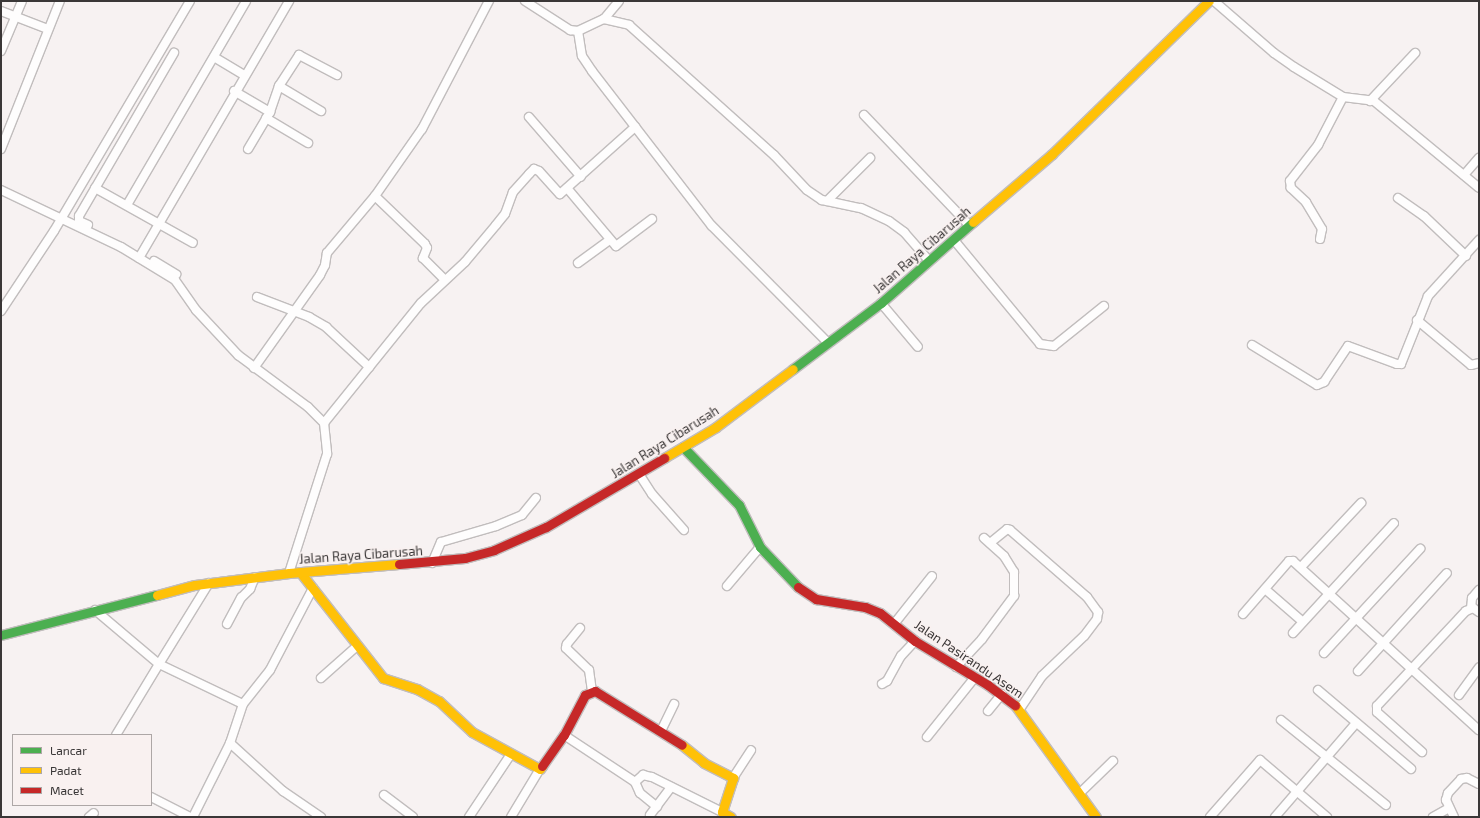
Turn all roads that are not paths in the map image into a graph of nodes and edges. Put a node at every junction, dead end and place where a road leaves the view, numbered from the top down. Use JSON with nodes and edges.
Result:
{"nodes":[{"id":1,"x":22,"y":1,"type":"edge"},
{"id":2,"x":60,"y":1,"type":"edge"},
{"id":3,"x":190,"y":1,"type":"edge"},
{"id":4,"x":246,"y":1,"type":"edge"},
{"id":5,"x":289,"y":1,"type":"edge"},
{"id":6,"x":489,"y":1,"type":"edge"},
{"id":7,"x":619,"y":1,"type":"edge"},
{"id":8,"x":1209,"y":1,"type":"edge"},
{"id":9,"x":1214,"y":1,"type":"edge"},
{"id":10,"x":528,"y":2,"type":"edge"},
{"id":11,"x":1,"y":11,"type":"edge"},
{"id":12,"x":16,"y":17,"type":"junction"},
{"id":13,"x":604,"y":20,"type":"junction"},
{"id":14,"x":48,"y":29,"type":"junction"},
{"id":15,"x":578,"y":31,"type":"junction"},
{"id":16,"x":1,"y":51,"type":"edge"},
{"id":17,"x":174,"y":53,"type":"dead end"},
{"id":18,"x":1415,"y":53,"type":"dead end"},
{"id":19,"x":214,"y":56,"type":"junction"},
{"id":20,"x":244,"y":75,"type":"junction"},
{"id":21,"x":337,"y":75,"type":"dead end"},
{"id":22,"x":279,"y":86,"type":"junction"},
{"id":23,"x":234,"y":91,"type":"junction"},
{"id":24,"x":1343,"y":97,"type":"junction"},
{"id":25,"x":1370,"y":101,"type":"junction"},
{"id":26,"x":321,"y":111,"type":"dead end"},
{"id":27,"x":268,"y":115,"type":"junction"},
{"id":28,"x":864,"y":115,"type":"dead end"},
{"id":29,"x":530,"y":117,"type":"dead end"},
{"id":30,"x":635,"y":127,"type":"junction"},
{"id":31,"x":3,"y":134,"type":"edge"},
{"id":32,"x":308,"y":143,"type":"dead end"},
{"id":33,"x":1,"y":149,"type":"edge"},
{"id":34,"x":248,"y":149,"type":"dead end"},
{"id":35,"x":870,"y":158,"type":"dead end"},
{"id":36,"x":1479,"y":158,"type":"edge"},
{"id":37,"x":1464,"y":175,"type":"junction"},
{"id":38,"x":581,"y":177,"type":"junction"},
{"id":39,"x":96,"y":188,"type":"junction"},
{"id":40,"x":567,"y":188,"type":"junction"},
{"id":41,"x":1479,"y":188,"type":"edge"},
{"id":42,"x":1,"y":190,"type":"edge"},
{"id":43,"x":375,"y":196,"type":"junction"},
{"id":44,"x":1398,"y":198,"type":"dead end"},
{"id":45,"x":827,"y":202,"type":"junction"},
{"id":46,"x":127,"y":205,"type":"junction"},
{"id":47,"x":62,"y":218,"type":"junction"},
{"id":48,"x":652,"y":218,"type":"dead end"},
{"id":49,"x":159,"y":223,"type":"junction"},
{"id":50,"x":970,"y":226,"type":"junction"},
{"id":51,"x":1320,"y":239,"type":"dead end"},
{"id":52,"x":610,"y":240,"type":"junction"},
{"id":53,"x":954,"y":240,"type":"junction"},
{"id":54,"x":1479,"y":240,"type":"edge"},
{"id":55,"x":193,"y":243,"type":"dead end"},
{"id":56,"x":140,"y":256,"type":"junction"},
{"id":57,"x":1466,"y":256,"type":"junction"},
{"id":58,"x":929,"y":261,"type":"junction"},
{"id":59,"x":578,"y":263,"type":"dead end"},
{"id":60,"x":176,"y":274,"type":"dead end"},
{"id":61,"x":445,"y":280,"type":"junction"},
{"id":62,"x":257,"y":297,"type":"dead end"},
{"id":63,"x":881,"y":303,"type":"junction"},
{"id":64,"x":1104,"y":306,"type":"dead end"},
{"id":65,"x":1,"y":310,"type":"edge"},
{"id":66,"x":295,"y":310,"type":"junction"},
{"id":67,"x":1417,"y":320,"type":"junction"},
{"id":68,"x":828,"y":343,"type":"junction"},
{"id":69,"x":1252,"y":345,"type":"dead end"},
{"id":70,"x":918,"y":346,"type":"dead end"},
{"id":71,"x":1479,"y":363,"type":"edge"},
{"id":72,"x":369,"y":366,"type":"junction"},
{"id":73,"x":254,"y":368,"type":"junction"},
{"id":74,"x":324,"y":423,"type":"junction"},
{"id":75,"x":683,"y":447,"type":"junction"},
{"id":76,"x":639,"y":474,"type":"junction"},
{"id":77,"x":536,"y":498,"type":"dead end"},
{"id":78,"x":1361,"y":503,"type":"dead end"},
{"id":79,"x":1394,"y":523,"type":"dead end"},
{"id":80,"x":684,"y":530,"type":"dead end"},
{"id":81,"x":760,"y":547,"type":"junction"},
{"id":82,"x":1420,"y":549,"type":"dead end"},
{"id":83,"x":432,"y":563,"type":"junction"},
{"id":84,"x":1301,"y":568,"type":"junction"},
{"id":85,"x":300,"y":572,"type":"junction"},
{"id":86,"x":289,"y":573,"type":"junction"},
{"id":87,"x":1447,"y":573,"type":"dead end"},
{"id":88,"x":932,"y":576,"type":"dead end"},
{"id":89,"x":255,"y":577,"type":"junction"},
{"id":90,"x":209,"y":583,"type":"junction"},
{"id":91,"x":727,"y":586,"type":"dead end"},
{"id":92,"x":313,"y":588,"type":"junction"},
{"id":93,"x":1265,"y":589,"type":"junction"},
{"id":94,"x":1479,"y":590,"type":"edge"},
{"id":95,"x":1329,"y":593,"type":"junction"},
{"id":96,"x":95,"y":610,"type":"junction"},
{"id":97,"x":1475,"y":610,"type":"edge"},
{"id":98,"x":1243,"y":614,"type":"dead end"},
{"id":99,"x":1357,"y":618,"type":"junction"},
{"id":100,"x":1303,"y":622,"type":"junction"},
{"id":101,"x":227,"y":624,"type":"dead end"},
{"id":102,"x":894,"y":624,"type":"junction"},
{"id":103,"x":580,"y":628,"type":"dead end"},
{"id":104,"x":1293,"y":633,"type":"dead end"},
{"id":105,"x":1,"y":635,"type":"edge"},
{"id":106,"x":915,"y":641,"type":"junction"},
{"id":107,"x":1384,"y":643,"type":"junction"},
{"id":108,"x":357,"y":646,"type":"junction"},
{"id":109,"x":1324,"y":653,"type":"dead end"},
{"id":110,"x":158,"y":664,"type":"junction"},
{"id":111,"x":956,"y":666,"type":"junction"},
{"id":112,"x":1479,"y":667,"type":"edge"},
{"id":113,"x":1412,"y":669,"type":"junction"},
{"id":114,"x":1358,"y":671,"type":"dead end"},
{"id":115,"x":975,"y":677,"type":"junction"},
{"id":116,"x":321,"y":678,"type":"dead end"},
{"id":117,"x":882,"y":684,"type":"dead end"},
{"id":118,"x":1318,"y":690,"type":"dead end"},
{"id":119,"x":592,"y":691,"type":"junction"},
{"id":120,"x":1002,"y":694,"type":"junction"},
{"id":121,"x":1459,"y":695,"type":"dead end"},
{"id":122,"x":243,"y":704,"type":"junction"},
{"id":123,"x":674,"y":704,"type":"dead end"},
{"id":124,"x":1020,"y":709,"type":"junction"},
{"id":125,"x":988,"y":711,"type":"dead end"},
{"id":126,"x":1282,"y":720,"type":"dead end"},
{"id":127,"x":1356,"y":723,"type":"junction"},
{"id":128,"x":1479,"y":730,"type":"edge"},
{"id":129,"x":661,"y":731,"type":"junction"},
{"id":130,"x":117,"y":734,"type":"edge"},
{"id":131,"x":564,"y":735,"type":"junction"},
{"id":132,"x":927,"y":737,"type":"dead end"},
{"id":133,"x":230,"y":743,"type":"junction"},
{"id":134,"x":751,"y":750,"type":"dead end"},
{"id":135,"x":1422,"y":752,"type":"dead end"},
{"id":136,"x":511,"y":754,"type":"junction"},
{"id":137,"x":1326,"y":758,"type":"junction"},
{"id":138,"x":1112,"y":760,"type":"dead end"},
{"id":139,"x":540,"y":769,"type":"junction"},
{"id":140,"x":1412,"y":769,"type":"dead end"},
{"id":141,"x":733,"y":778,"type":"junction"},
{"id":142,"x":635,"y":782,"type":"junction"},
{"id":143,"x":1479,"y":784,"type":"edge"},
{"id":144,"x":671,"y":787,"type":"junction"},
{"id":145,"x":1297,"y":791,"type":"junction"},
{"id":146,"x":1080,"y":793,"type":"junction"},
{"id":147,"x":384,"y":795,"type":"dead end"},
{"id":148,"x":152,"y":798,"type":"edge"},
{"id":149,"x":1386,"y":805,"type":"dead end"},
{"id":150,"x":657,"y":807,"type":"junction"},
{"id":151,"x":1450,"y":808,"type":"junction"},
{"id":152,"x":722,"y":812,"type":"junction"},
{"id":153,"x":650,"y":815,"type":"dead end"},
{"id":154,"x":191,"y":817,"type":"edge"},
{"id":155,"x":321,"y":817,"type":"edge"},
{"id":156,"x":413,"y":817,"type":"edge"},
{"id":157,"x":469,"y":817,"type":"edge"},
{"id":158,"x":511,"y":817,"type":"edge"},
{"id":159,"x":731,"y":817,"type":"edge"},
{"id":160,"x":1096,"y":817,"type":"edge"},
{"id":161,"x":1210,"y":817,"type":"edge"},
{"id":162,"x":1274,"y":817,"type":"edge"},
{"id":163,"x":1327,"y":817,"type":"edge"},
{"id":164,"x":1433,"y":817,"type":"edge"},
{"id":165,"x":1454,"y":817,"type":"edge"}],
"edges":[{"from":1,"to":12,"type":"street"},
{"from":2,"to":14,"type":"street"},
{"from":3,"to":47,"type":"street"},
{"from":4,"to":19,"type":"street"},
{"from":5,"to":20,"type":"street"},
{"from":6,"to":43,"type":"street"},
{"from":7,"to":13,"type":"street"},
{"from":8,"to":50,"type":"main road","name":"Jalan Raya Cibarusah"},
{"from":9,"to":24,"type":"street"},
{"from":10,"to":15,"type":"street"},
{"from":11,"to":12,"type":"street"},
{"from":12,"to":14,"type":"street"},
{"from":12,"to":16,"type":"street"},
{"from":13,"to":15,"type":"street"},
{"from":13,"to":45,"type":"street"},
{"from":14,"to":31,"type":"street"},
{"from":15,"to":30,"type":"street"},
{"from":17,"to":39,"type":"street"},
{"from":18,"to":25,"type":"street"},
{"from":19,"to":20,"type":"street"},
{"from":19,"to":46,"type":"street"},
{"from":20,"to":23,"type":"street"},
{"from":21,"to":22,"type":"street"},
{"from":22,"to":26,"type":"street"},
{"from":22,"to":27,"type":"street"},
{"from":23,"to":27,"type":"street"},
{"from":23,"to":49,"type":"street"},
{"from":24,"to":25,"type":"street"},
{"from":24,"to":51,"type":"street"},
{"from":25,"to":37,"type":"street"},
{"from":27,"to":32,"type":"street"},
{"from":27,"to":34,"type":"street"},
{"from":28,"to":50,"type":"street"},
{"from":29,"to":38,"type":"street"},
{"from":30,"to":38,"type":"street"},
{"from":30,"to":68,"type":"street"},
{"from":31,"to":33,"type":"street"},
{"from":35,"to":45,"type":"street"},
{"from":36,"to":37,"type":"street"},
{"from":37,"to":41,"type":"street"},
{"from":38,"to":40,"type":"street"},
{"from":39,"to":46,"type":"street"},
{"from":39,"to":56,"type":"street"},
{"from":40,"to":52,"type":"street"},
{"from":40,"to":61,"type":"street"},
{"from":42,"to":47,"type":"street"},
{"from":43,"to":61,"type":"street"},
{"from":43,"to":66,"type":"street"},
{"from":44,"to":57,"type":"street"},
{"from":45,"to":58,"type":"street"},
{"from":46,"to":49,"type":"street"},
{"from":47,"to":56,"type":"street"},
{"from":47,"to":65,"type":"street"},
{"from":48,"to":52,"type":"street"},
{"from":49,"to":55,"type":"street"},
{"from":49,"to":56,"type":"street"},
{"from":50,"to":53,"type":"main road","name":"Jalan Raya Cibarusah"},
{"from":52,"to":59,"type":"street"},
{"from":53,"to":58,"type":"main road","name":"Jalan Raya Cibarusah"},
{"from":53,"to":64,"type":"street"},
{"from":54,"to":57,"type":"street"},
{"from":56,"to":60,"type":"street"},
{"from":56,"to":73,"type":"street"},
{"from":57,"to":67,"type":"street"},
{"from":58,"to":63,"type":"main road","name":"Jalan Raya Cibarusah"},
{"from":61,"to":72,"type":"street"},
{"from":62,"to":66,"type":"street"},
{"from":63,"to":68,"type":"main road","name":"Jalan Raya Cibarusah"},
{"from":63,"to":70,"type":"street"},
{"from":66,"to":72,"type":"street"},
{"from":66,"to":73,"type":"street"},
{"from":67,"to":69,"type":"street"},
{"from":67,"to":71,"type":"street"},
{"from":68,"to":75,"type":"main road","name":"Jalan Raya Cibarusah"},
{"from":72,"to":74,"type":"street"},
{"from":73,"to":74,"type":"street"},
{"from":74,"to":86,"type":"street"},
{"from":75,"to":76,"type":"main road","name":"Jalan Raya Cibarusah"},
{"from":75,"to":81,"type":"main road","name":"Jalan Pasirandu Asem"},
{"from":76,"to":80,"type":"street"},
{"from":76,"to":83,"type":"main road","name":"Jalan Raya Cibarusah"},
{"from":77,"to":83,"type":"street"},
{"from":78,"to":84,"type":"street"},
{"from":79,"to":95,"type":"street"},
{"from":81,"to":91,"type":"street"},
{"from":81,"to":102,"type":"main road","name":"Jalan Pasirandu Asem"},
{"from":82,"to":99,"type":"street"},
{"from":83,"to":85,"type":"main road","name":"Jalan Raya Cibarusah"},
{"from":84,"to":93,"type":"street"},
{"from":84,"to":95,"type":"street"},
{"from":85,"to":86,"type":"main road","name":"Jalan Raya Cibarusah"},
{"from":85,"to":92,"type":"main road"},
{"from":86,"to":89,"type":"main road","name":"Jalan Raya Cibarusah"},
{"from":87,"to":107,"type":"street"},
{"from":88,"to":102,"type":"street"},
{"from":89,"to":90,"type":"main road","name":"Jalan Raya Cibarusah"},
{"from":89,"to":101,"type":"street"},
{"from":90,"to":96,"type":"main road","name":"Jalan Raya Cibarusah"},
{"from":90,"to":110,"type":"street"},
{"from":92,"to":108,"type":"main road"},
{"from":92,"to":122,"type":"street"},
{"from":93,"to":98,"type":"street"},
{"from":93,"to":100,"type":"street"},
{"from":94,"to":97,"type":"street"},
{"from":95,"to":99,"type":"street"},
{"from":95,"to":100,"type":"street"},
{"from":96,"to":105,"type":"main road","name":"Jalan Raya Cibarusah"},
{"from":96,"to":110,"type":"street"},
{"from":97,"to":113,"type":"street"},
{"from":99,"to":107,"type":"street"},
{"from":99,"to":109,"type":"street"},
{"from":100,"to":104,"type":"street"},
{"from":102,"to":106,"type":"main road","name":"Jalan Pasirandu Asem"},
{"from":103,"to":119,"type":"street"},
{"from":106,"to":111,"type":"main road","name":"Jalan Pasirandu Asem"},
{"from":106,"to":117,"type":"street"},
{"from":107,"to":113,"type":"street"},
{"from":107,"to":114,"type":"street"},
{"from":108,"to":116,"type":"street"},
{"from":108,"to":136,"type":"main road"},
{"from":110,"to":122,"type":"street"},
{"from":110,"to":130,"type":"street"},
{"from":111,"to":115,"type":"main road","name":"Jalan Pasirandu Asem"},
{"from":111,"to":124,"type":"street"},
{"from":112,"to":121,"type":"street"},
{"from":113,"to":128,"type":"street"},
{"from":113,"to":135,"type":"street"},
{"from":115,"to":120,"type":"main road","name":"Jalan Pasirandu Asem"},
{"from":115,"to":132,"type":"street"},
{"from":118,"to":127,"type":"street"},
{"from":119,"to":129,"type":"main road"},
{"from":119,"to":131,"type":"main road"},
{"from":120,"to":124,"type":"main road","name":"Jalan Pasirandu Asem"},
{"from":120,"to":125,"type":"street"},
{"from":122,"to":133,"type":"street"},
{"from":123,"to":129,"type":"street"},
{"from":124,"to":146,"type":"main road","name":"Jalan Pasirandu Asem"},
{"from":126,"to":137,"type":"street"},
{"from":127,"to":137,"type":"street"},
{"from":127,"to":140,"type":"street"},
{"from":129,"to":141,"type":"main road"},
{"from":131,"to":139,"type":"main road"},
{"from":131,"to":142,"type":"street"},
{"from":133,"to":154,"type":"street"},
{"from":133,"to":155,"type":"street"},
{"from":134,"to":141,"type":"street"},
{"from":136,"to":139,"type":"main road"},
{"from":136,"to":157,"type":"street"},
{"from":137,"to":145,"type":"street"},
{"from":137,"to":149,"type":"street"},
{"from":138,"to":146,"type":"street"},
{"from":139,"to":158,"type":"street"},
{"from":141,"to":152,"type":"main road"},
{"from":142,"to":144,"type":"street"},
{"from":142,"to":150,"type":"street"},
{"from":143,"to":151,"type":"street"},
{"from":144,"to":150,"type":"street"},
{"from":144,"to":152,"type":"street"},
{"from":145,"to":161,"type":"street"},
{"from":145,"to":162,"type":"street"},
{"from":145,"to":163,"type":"street"},
{"from":146,"to":160,"type":"main road","name":"Jalan Pasirandu Asem"},
{"from":147,"to":156,"type":"street"},
{"from":148,"to":154,"type":"street"},
{"from":150,"to":153,"type":"street"},
{"from":151,"to":164,"type":"street"},
{"from":151,"to":165,"type":"street"},
{"from":152,"to":159,"type":"main road"}]}
